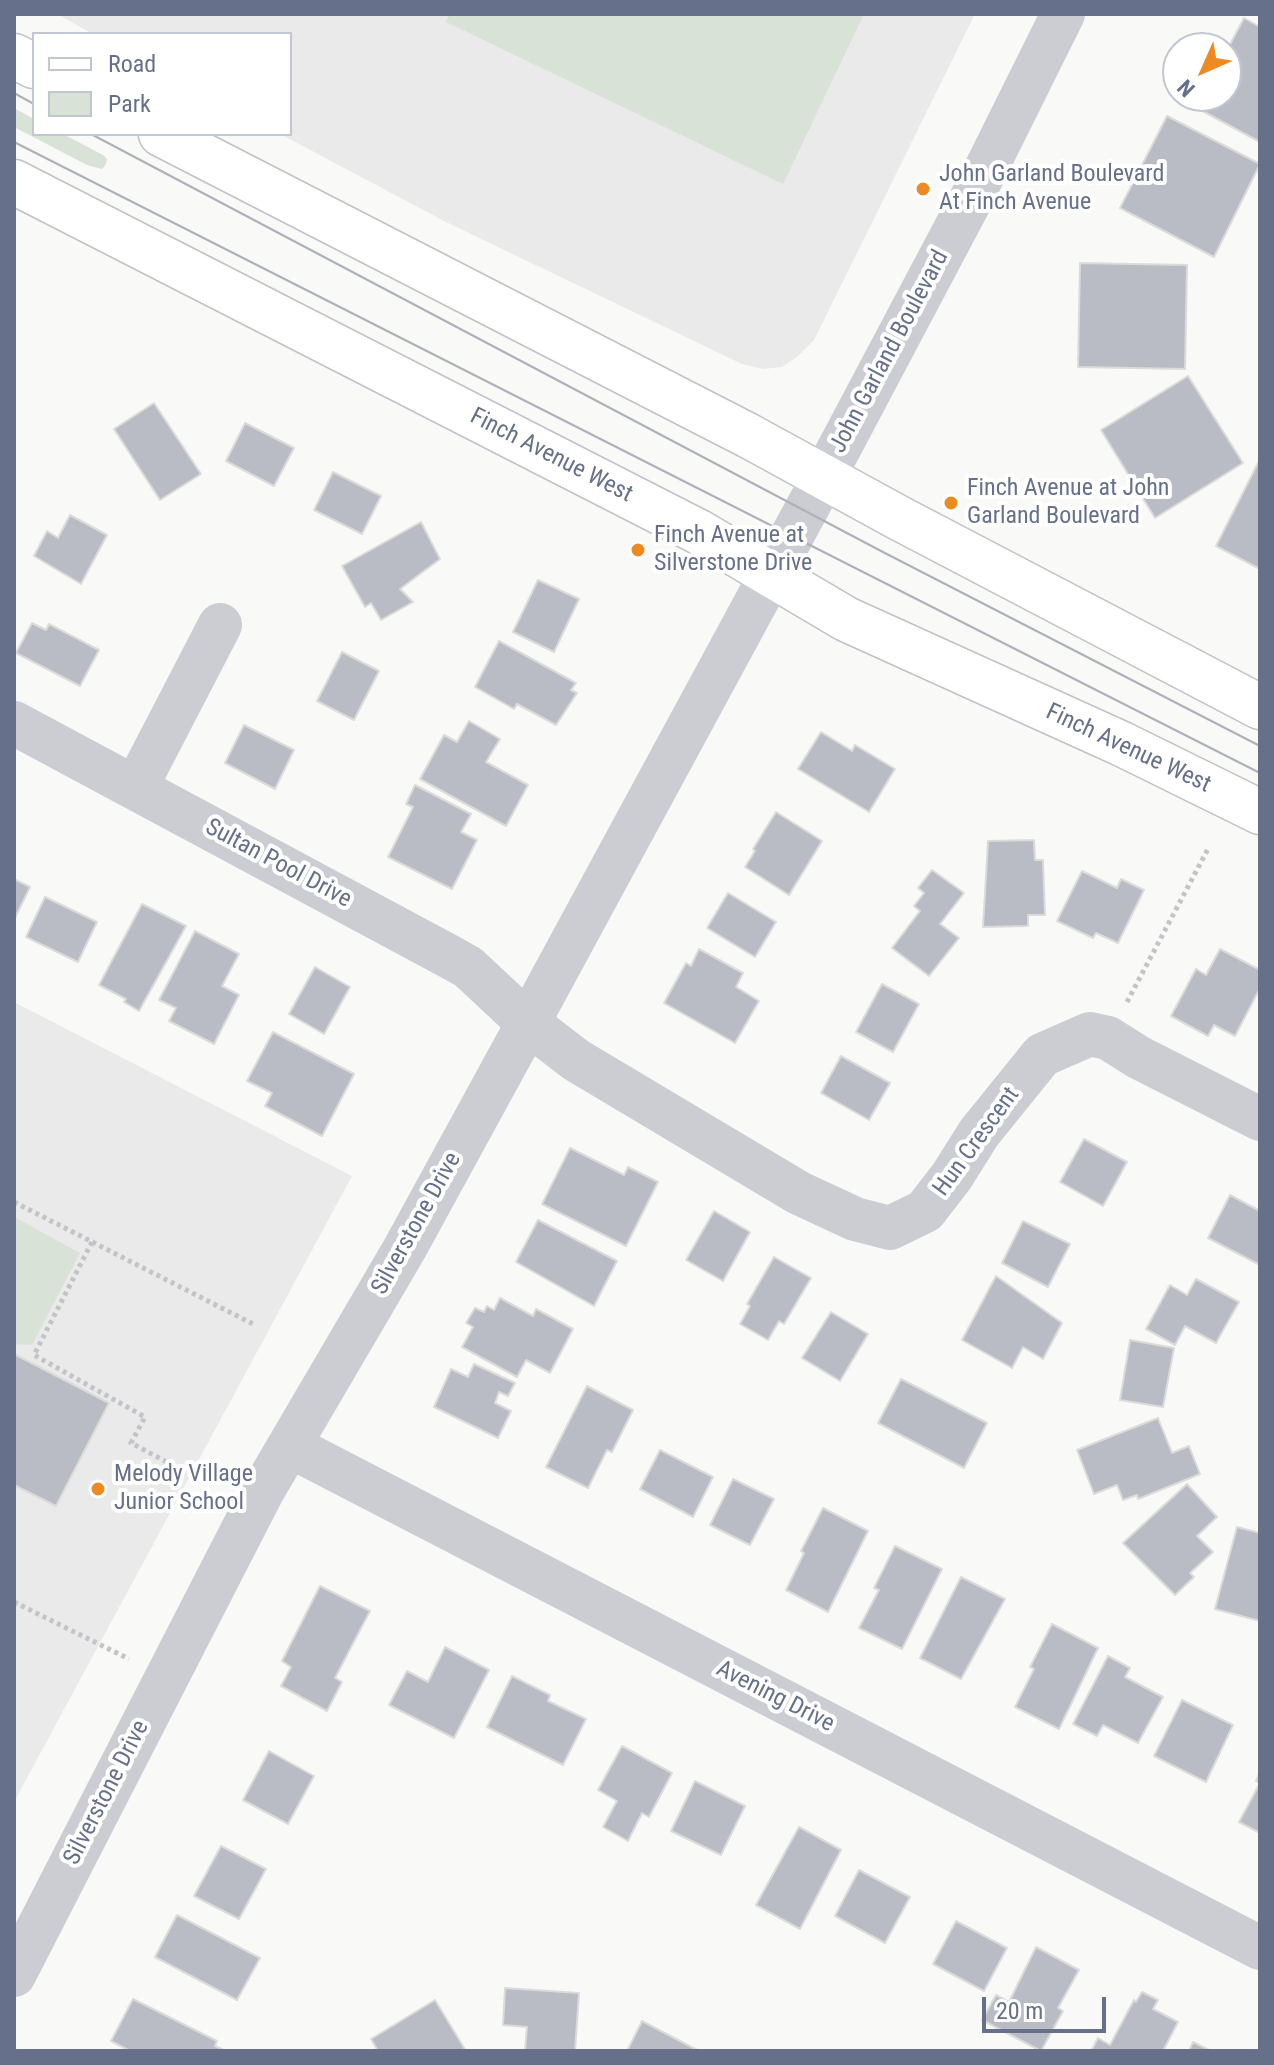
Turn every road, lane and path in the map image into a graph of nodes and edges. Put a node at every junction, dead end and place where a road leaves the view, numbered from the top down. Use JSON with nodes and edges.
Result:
{"nodes":[{"id":1,"x":1063,"y":14,"type":"edge"},
{"id":2,"x":14,"y":56,"type":"edge"},
{"id":3,"x":32,"y":65,"type":"edge"},
{"id":4,"x":165,"y":136,"type":"edge"},
{"id":5,"x":14,"y":182,"type":"edge"},
{"id":6,"x":825,"y":475,"type":"junction"},
{"id":7,"x":770,"y":574,"type":"junction"},
{"id":8,"x":220,"y":625,"type":"dead end"},
{"id":9,"x":1260,"y":707,"type":"edge"},
{"id":10,"x":14,"y":723,"type":"edge"},
{"id":11,"x":136,"y":787,"type":"junction"},
{"id":12,"x":1260,"y":812,"type":"edge"},
{"id":13,"x":1209,"y":847,"type":"dead end"},
{"id":14,"x":528,"y":1023,"type":"junction"},
{"id":15,"x":1108,"y":1038,"type":"junction"},
{"id":16,"x":1260,"y":1119,"type":"edge"},
{"id":17,"x":14,"y":1202,"type":"edge"},
{"id":18,"x":92,"y":1242,"type":"junction"},
{"id":19,"x":253,"y":1324,"type":"dead end"},
{"id":20,"x":290,"y":1446,"type":"junction"},
{"id":21,"x":180,"y":1469,"type":"dead end"},
{"id":22,"x":14,"y":1602,"type":"edge"},
{"id":23,"x":165,"y":1678,"type":"junction"},
{"id":24,"x":1260,"y":1948,"type":"edge"},
{"id":25,"x":14,"y":1975,"type":"edge"}],
"edges":[{"from":1,"to":6,"type":"street","name":"John Garland Boulevard"},
{"from":2,"to":3,"type":"main road"},
{"from":4,"to":6,"type":"main road"},
{"from":5,"to":7,"type":"main road","name":"Finch Avenue West"},
{"from":6,"to":7,"type":"street","name":"Silverstone Drive"},
{"from":6,"to":9,"type":"main road"},
{"from":7,"to":12,"type":"main road","name":"Finch Avenue West"},
{"from":7,"to":14,"type":"street","name":"Silverstone Drive"},
{"from":8,"to":11,"type":"street"},
{"from":10,"to":11,"type":"street","name":"Sultan Pool Drive"},
{"from":11,"to":14,"type":"street","name":"Sultan Pool Drive"},
{"from":13,"to":15,"type":"path"},
{"from":14,"to":15,"type":"street","name":"Hun Crescent"},
{"from":14,"to":20,"type":"street","name":"Silverstone Drive"},
{"from":15,"to":16,"type":"street"},
{"from":17,"to":18,"type":"path"},
{"from":18,"to":19,"type":"path"},
{"from":18,"to":21,"type":"path"},
{"from":20,"to":23,"type":"street","name":"Silverstone Drive"},
{"from":20,"to":24,"type":"street","name":"Avening Drive"},
{"from":22,"to":23,"type":"path"},
{"from":23,"to":25,"type":"street","name":"Silverstone Drive"}]}
